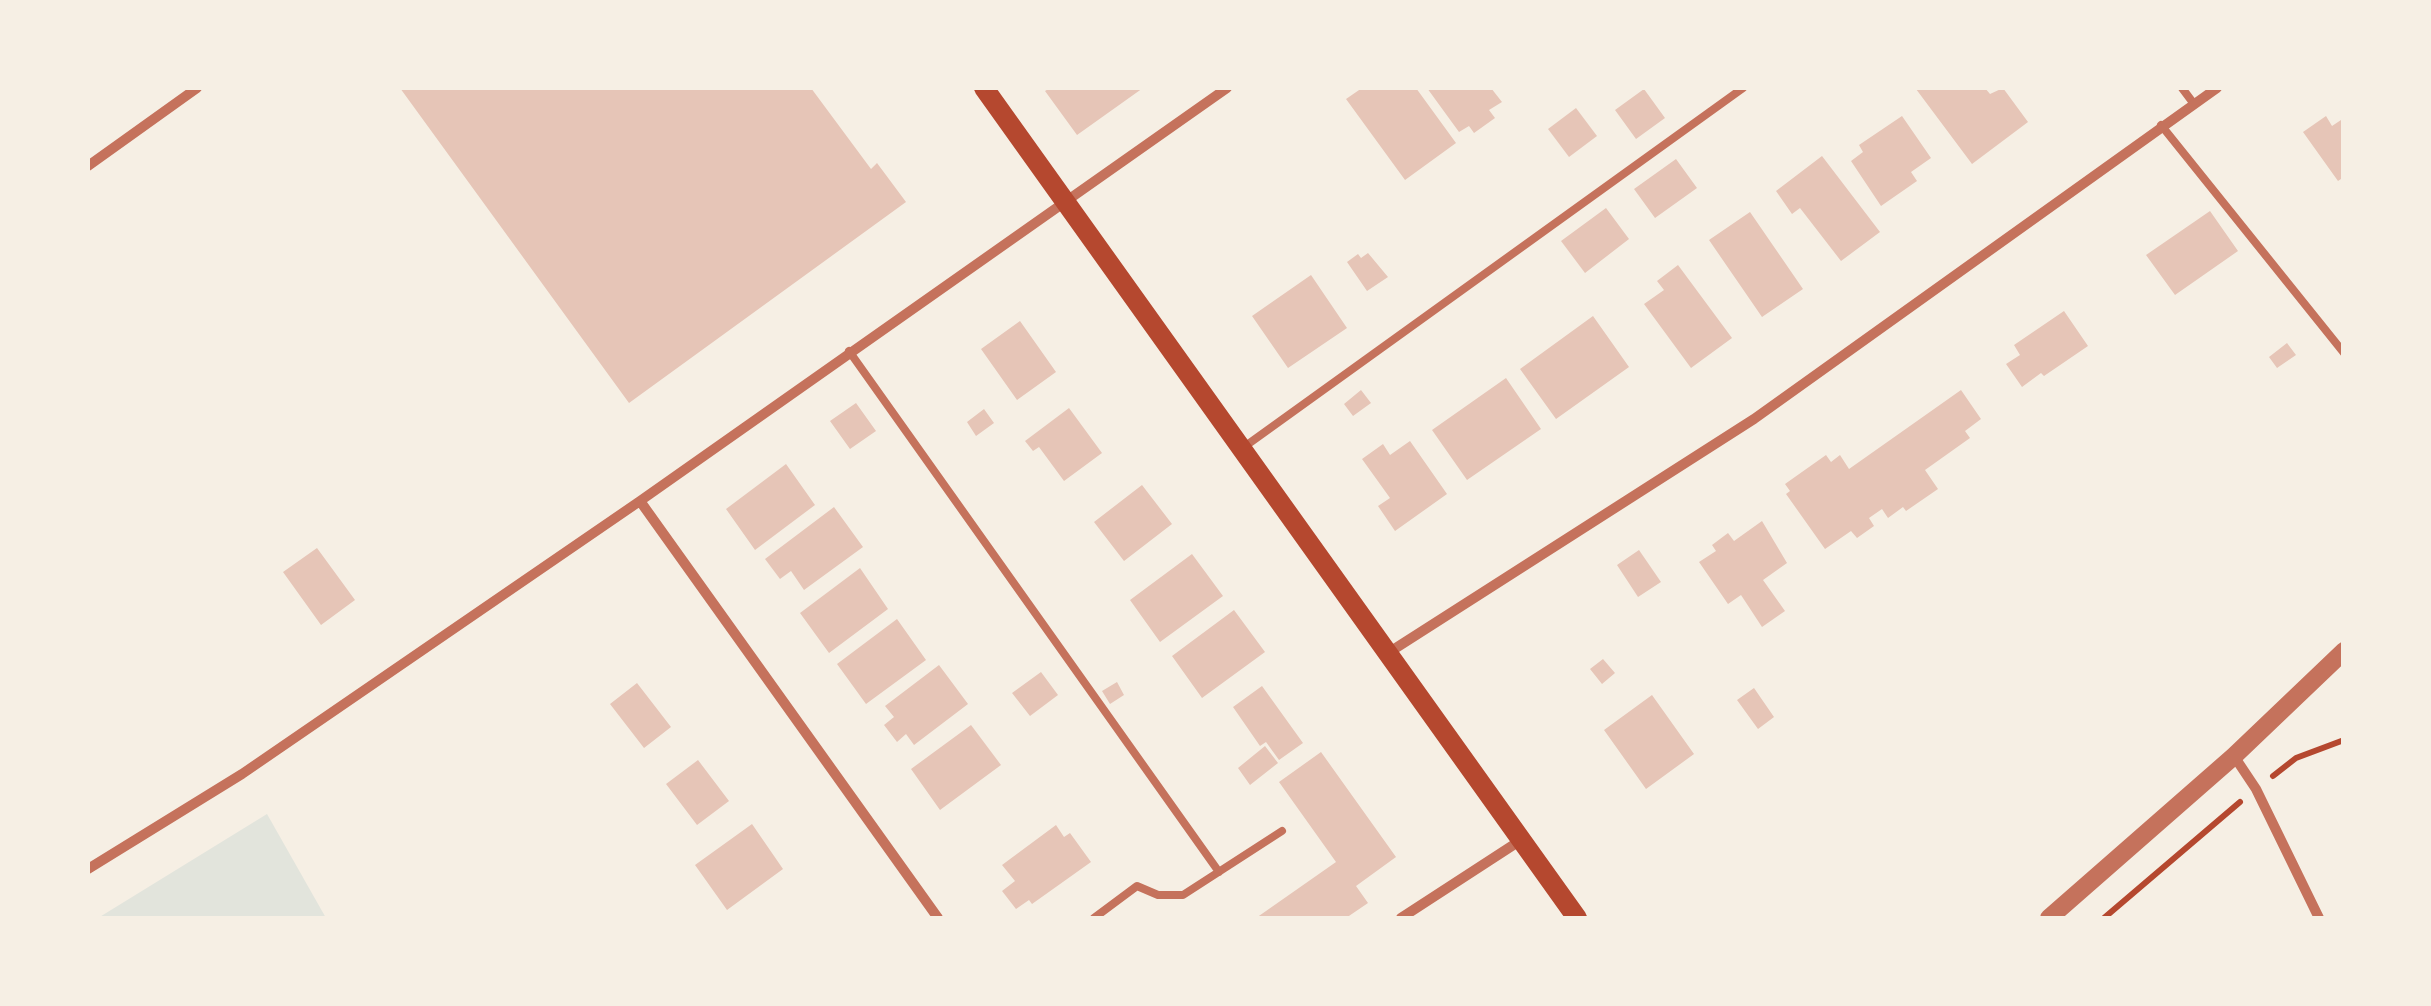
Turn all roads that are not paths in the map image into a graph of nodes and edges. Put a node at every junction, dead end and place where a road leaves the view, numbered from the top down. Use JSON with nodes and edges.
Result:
{"nodes":[{"id":1,"x":197,"y":88,"type":"edge"},
{"id":2,"x":984,"y":88,"type":"edge"},
{"id":3,"x":1227,"y":88,"type":"edge"},
{"id":4,"x":1743,"y":88,"type":"edge"},
{"id":5,"x":2182,"y":88,"type":"edge"},
{"id":6,"x":2217,"y":88,"type":"edge"},
{"id":7,"x":2194,"y":104,"type":"junction"},
{"id":8,"x":2161,"y":125,"type":"junction"},
{"id":9,"x":88,"y":166,"type":"edge"},
{"id":10,"x":1065,"y":202,"type":"junction"},
{"id":11,"x":849,"y":352,"type":"junction"},
{"id":12,"x":2344,"y":353,"type":"edge"},
{"id":13,"x":1242,"y":448,"type":"junction"},
{"id":14,"x":640,"y":501,"type":"junction"},
{"id":15,"x":2344,"y":651,"type":"edge"},
{"id":16,"x":1387,"y":653,"type":"junction"},
{"id":17,"x":2234,"y":756,"type":"junction"},
{"id":18,"x":1282,"y":831,"type":"dead end"},
{"id":19,"x":1521,"y":840,"type":"junction"},
{"id":20,"x":88,"y":869,"type":"edge"},
{"id":21,"x":1218,"y":872,"type":"junction"},
{"id":22,"x":938,"y":918,"type":"edge"},
{"id":23,"x":1094,"y":918,"type":"edge"},
{"id":24,"x":1401,"y":918,"type":"edge"},
{"id":25,"x":1577,"y":918,"type":"edge"},
{"id":26,"x":2049,"y":918,"type":"edge"},
{"id":27,"x":2319,"y":918,"type":"edge"}],
"edges":[{"from":1,"to":9,"type":"street"},
{"from":2,"to":10,"type":"main road"},
{"from":3,"to":10,"type":"street"},
{"from":4,"to":13,"type":"lane"},
{"from":5,"to":7,"type":"lane"},
{"from":6,"to":7,"type":"street"},
{"from":7,"to":8,"type":"street"},
{"from":8,"to":12,"type":"lane"},
{"from":8,"to":16,"type":"street"},
{"from":10,"to":11,"type":"street"},
{"from":10,"to":13,"type":"main road"},
{"from":11,"to":14,"type":"street"},
{"from":11,"to":21,"type":"lane"},
{"from":13,"to":16,"type":"main road"},
{"from":14,"to":20,"type":"street"},
{"from":14,"to":22,"type":"street"},
{"from":15,"to":17,"type":"street"},
{"from":16,"to":19,"type":"main road"},
{"from":17,"to":26,"type":"street"},
{"from":17,"to":27,"type":"street"},
{"from":18,"to":21,"type":"lane"},
{"from":19,"to":24,"type":"street"},
{"from":19,"to":25,"type":"main road"},
{"from":21,"to":23,"type":"lane"}]}
